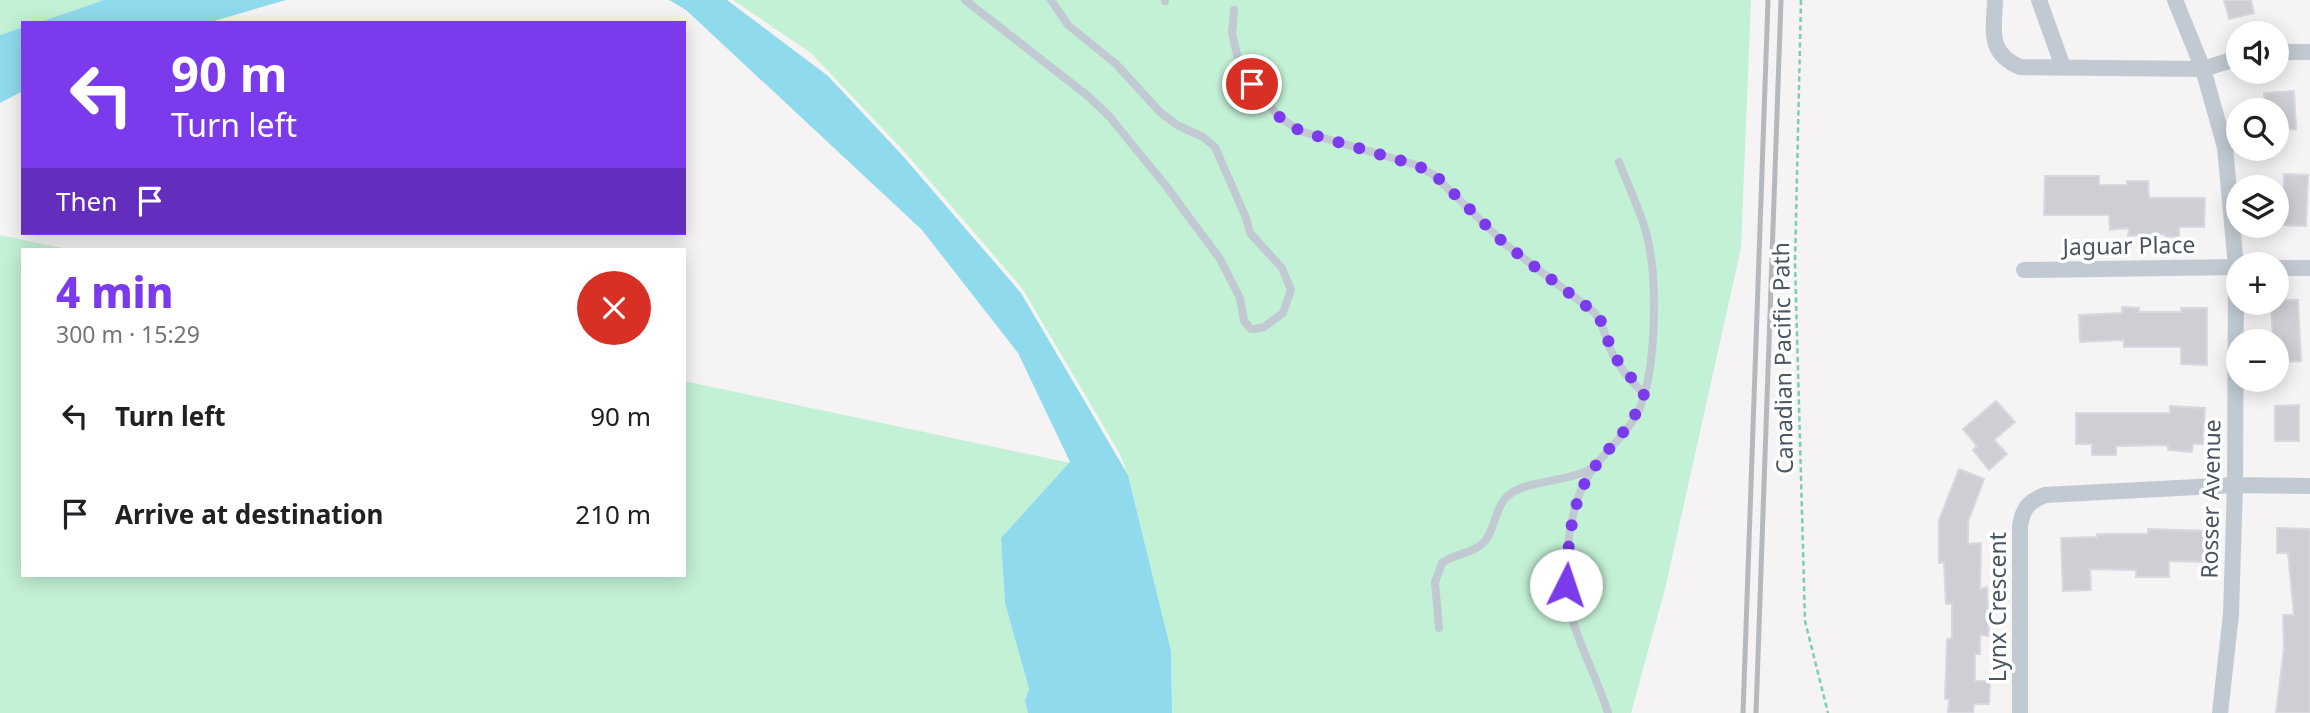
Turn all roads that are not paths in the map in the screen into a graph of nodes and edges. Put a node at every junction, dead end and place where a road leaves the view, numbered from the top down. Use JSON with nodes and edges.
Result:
{"nodes":[{"id":1,"x":965,"y":0,"type":"edge"},
{"id":2,"x":1051,"y":0,"type":"edge"},
{"id":3,"x":1995,"y":0,"type":"edge"},
{"id":4,"x":2039,"y":0,"type":"edge"},
{"id":5,"x":2175,"y":0,"type":"edge"},
{"id":6,"x":1234,"y":10,"type":"dead end"},
{"id":7,"x":2289,"y":52,"type":"edge"},
{"id":8,"x":2310,"y":52,"type":"edge"},
{"id":9,"x":2226,"y":62,"type":"edge"},
{"id":10,"x":2063,"y":67,"type":"junction"},
{"id":11,"x":2203,"y":69,"type":"junction"},
{"id":12,"x":1619,"y":162,"type":"dead end"},
{"id":13,"x":2236,"y":252,"type":"edge"},
{"id":14,"x":2226,"y":267,"type":"edge"},
{"id":15,"x":2289,"y":268,"type":"edge"},
{"id":16,"x":2310,"y":268,"type":"edge"},
{"id":17,"x":2024,"y":270,"type":"dead end"},
{"id":18,"x":2237,"y":315,"type":"edge"},
{"id":19,"x":1644,"y":394,"type":"junction"},
{"id":20,"x":1605,"y":456,"type":"junction"},
{"id":21,"x":2235,"y":485,"type":"junction"},
{"id":22,"x":2310,"y":486,"type":"edge"},
{"id":23,"x":1439,"y":628,"type":"dead end"},
{"id":24,"x":1608,"y":713,"type":"edge"},
{"id":25,"x":2020,"y":713,"type":"edge"},
{"id":26,"x":2220,"y":713,"type":"edge"}],
"edges":[{"from":1,"to":2,"type":"lane"},
{"from":3,"to":10,"type":"street"},
{"from":4,"to":10,"type":"street"},
{"from":5,"to":11,"type":"street","name":"Rosser Avenue"},
{"from":6,"to":19,"type":"lane"},
{"from":7,"to":8,"type":"street"},
{"from":9,"to":11,"type":"street"},
{"from":10,"to":11,"type":"street"},
{"from":11,"to":13,"type":"street","name":"Rosser Avenue"},
{"from":12,"to":19,"type":"lane"},
{"from":14,"to":17,"type":"street","name":"Jaguar Place"},
{"from":15,"to":16,"type":"street"},
{"from":18,"to":21,"type":"street","name":"Rosser Avenue"},
{"from":19,"to":20,"type":"lane"},
{"from":20,"to":23,"type":"lane"},
{"from":20,"to":24,"type":"lane"},
{"from":21,"to":22,"type":"street"},
{"from":21,"to":25,"type":"street","name":"Lynx Crescent"},
{"from":21,"to":26,"type":"street","name":"Rosser Avenue"}]}
